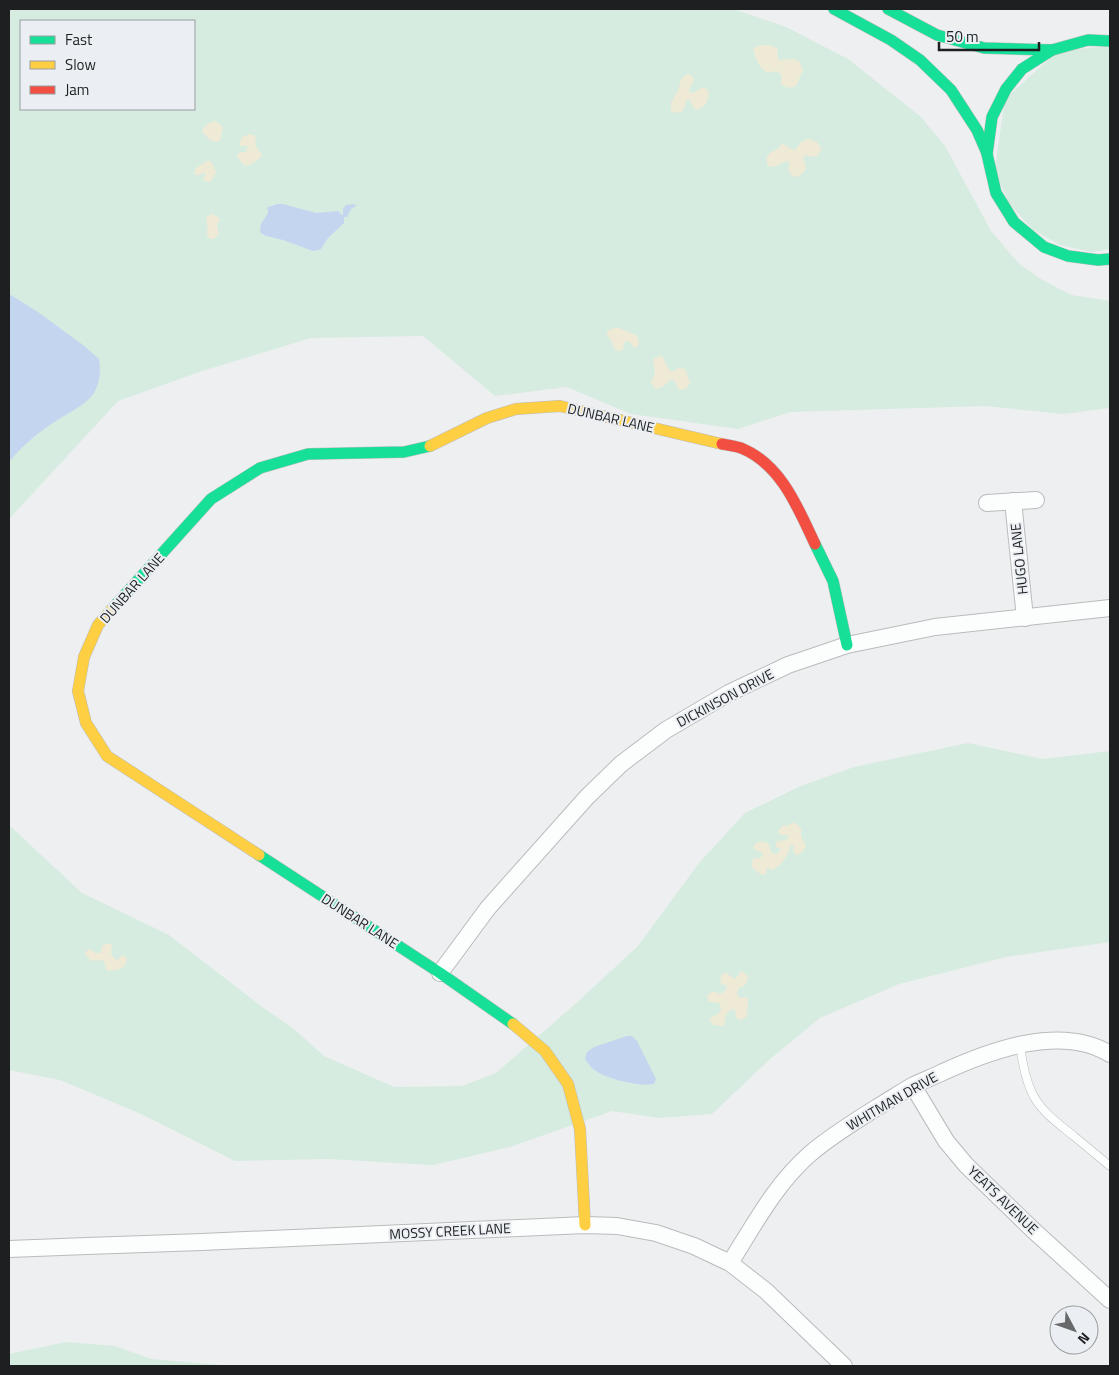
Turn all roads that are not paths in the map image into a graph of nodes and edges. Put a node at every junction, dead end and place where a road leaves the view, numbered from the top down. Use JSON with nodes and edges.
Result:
{"nodes":[{"id":1,"x":834,"y":9,"type":"edge"},
{"id":2,"x":888,"y":9,"type":"edge"},
{"id":3,"x":1110,"y":29,"type":"edge"},
{"id":4,"x":1088,"y":40,"type":"junction"},
{"id":5,"x":1110,"y":41,"type":"edge"},
{"id":6,"x":1052,"y":50,"type":"junction"},
{"id":7,"x":987,"y":154,"type":"junction"},
{"id":8,"x":1110,"y":259,"type":"edge"},
{"id":9,"x":1036,"y":500,"type":"dead end"},
{"id":10,"x":1013,"y":501,"type":"junction"},
{"id":11,"x":987,"y":503,"type":"dead end"},
{"id":12,"x":1110,"y":608,"type":"edge"},
{"id":13,"x":1025,"y":618,"type":"junction"},
{"id":14,"x":847,"y":645,"type":"junction"},
{"id":15,"x":440,"y":973,"type":"junction"},
{"id":16,"x":1020,"y":1045,"type":"junction"},
{"id":17,"x":1110,"y":1054,"type":"edge"},
{"id":18,"x":913,"y":1086,"type":"junction"},
{"id":19,"x":1110,"y":1166,"type":"edge"},
{"id":20,"x":585,"y":1225,"type":"junction"},
{"id":21,"x":9,"y":1250,"type":"edge"},
{"id":22,"x":730,"y":1262,"type":"junction"},
{"id":23,"x":1110,"y":1300,"type":"edge"},
{"id":24,"x":844,"y":1366,"type":"edge"}],
"edges":[{"from":1,"to":7,"type":"street"},
{"from":2,"to":6,"type":"street"},
{"from":3,"to":4,"type":"street"},
{"from":4,"to":5,"type":"street"},
{"from":4,"to":6,"type":"street"},
{"from":6,"to":7,"type":"street"},
{"from":7,"to":8,"type":"street"},
{"from":9,"to":10,"type":"street"},
{"from":10,"to":11,"type":"street"},
{"from":10,"to":13,"type":"street","name":"HUGO LANE"},
{"from":12,"to":13,"type":"street","name":"DICKINSON DRIVE"},
{"from":13,"to":14,"type":"street","name":"DICKINSON DRIVE"},
{"from":14,"to":15,"type":"street","name":"DICKINSON DRIVE"},
{"from":14,"to":15,"type":"street","name":"DUNBAR LANE"},
{"from":15,"to":20,"type":"street","name":"DUNBAR LANE"},
{"from":16,"to":17,"type":"street","name":"WHITMAN DRIVE"},
{"from":16,"to":18,"type":"street","name":"WHITMAN DRIVE"},
{"from":16,"to":19,"type":"lane"},
{"from":18,"to":22,"type":"street","name":"WHITMAN DRIVE"},
{"from":18,"to":23,"type":"street","name":"YEATS AVENUE"},
{"from":20,"to":21,"type":"street","name":"MOSSY CREEK LANE"},
{"from":20,"to":22,"type":"street","name":"MOSSY CREEK LANE"},
{"from":22,"to":24,"type":"street","name":"MOSSY CREEK LANE"}]}
